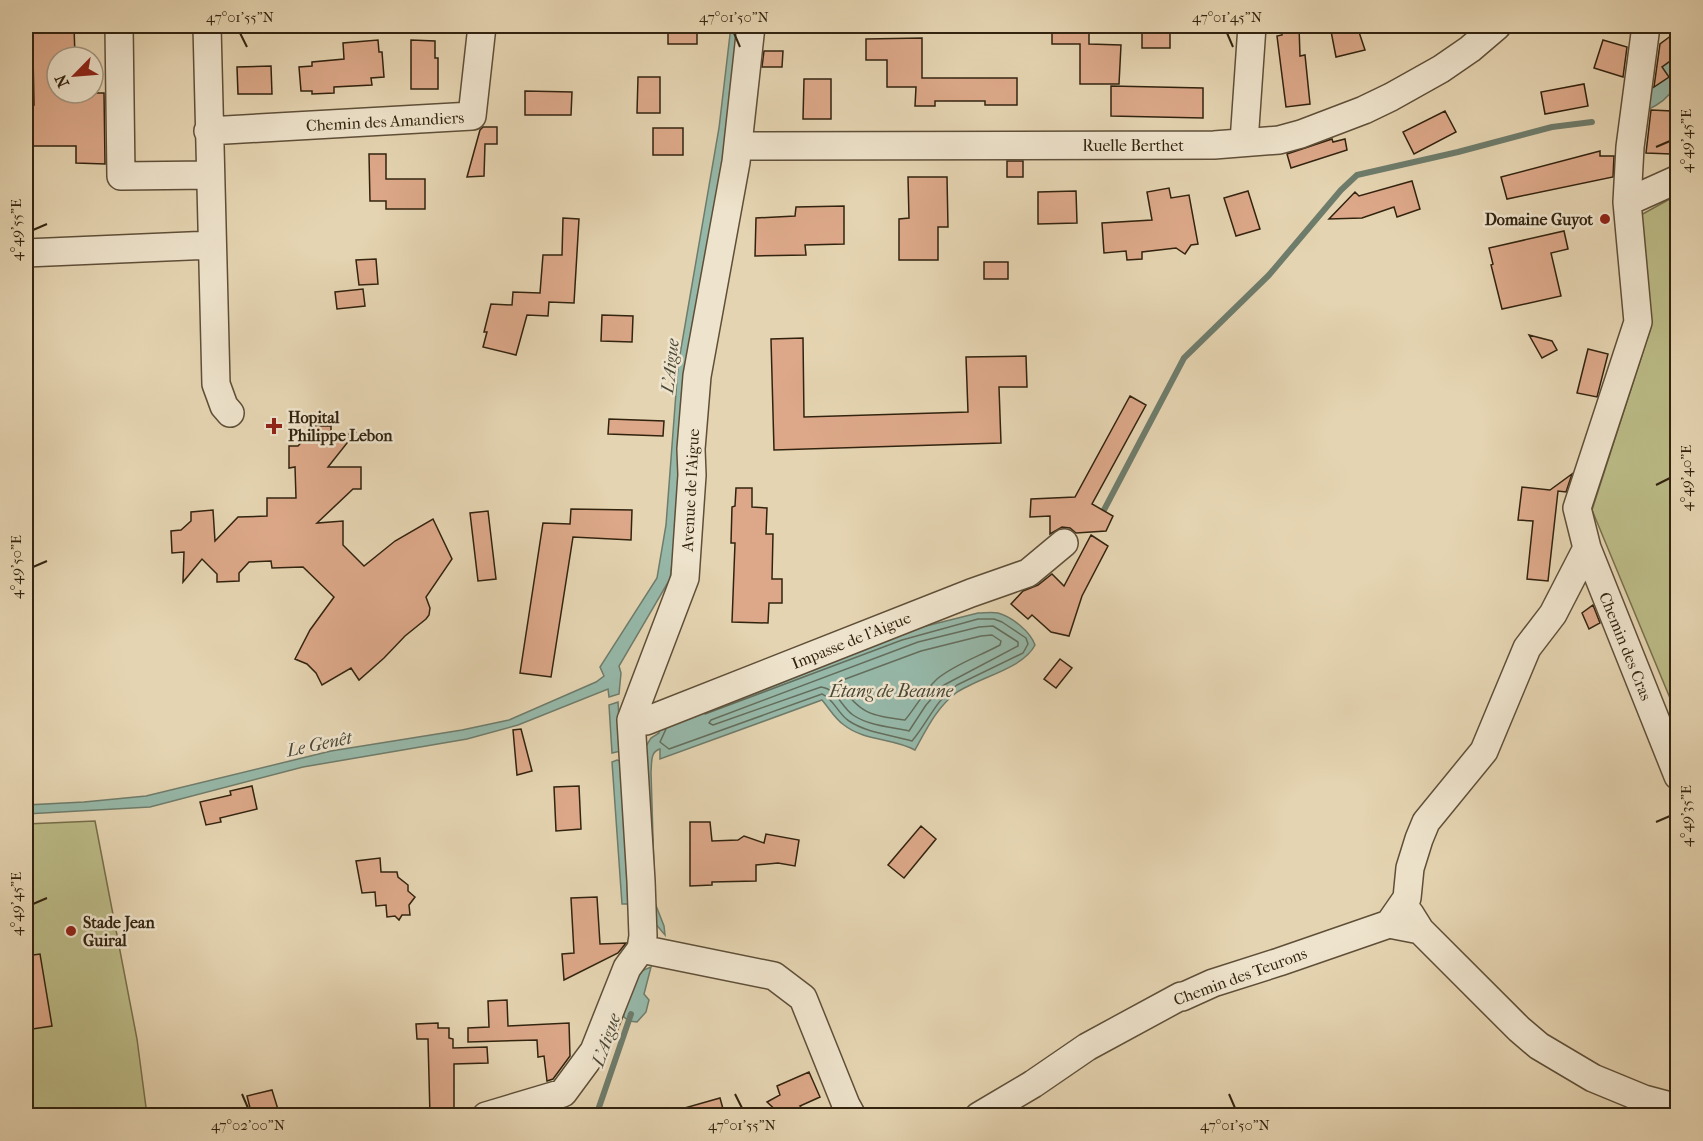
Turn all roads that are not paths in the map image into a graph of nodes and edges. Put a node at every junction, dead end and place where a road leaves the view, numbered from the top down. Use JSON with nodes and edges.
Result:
{"nodes":[{"id":1,"x":119,"y":26,"type":"edge"},
{"id":2,"x":207,"y":26,"type":"edge"},
{"id":3,"x":482,"y":26,"type":"edge"},
{"id":4,"x":751,"y":26,"type":"edge"},
{"id":5,"x":1252,"y":26,"type":"edge"},
{"id":6,"x":1497,"y":26,"type":"edge"},
{"id":7,"x":1646,"y":26,"type":"edge"},
{"id":8,"x":208,"y":131,"type":"junction"},
{"id":9,"x":1244,"y":142,"type":"junction"},
{"id":10,"x":738,"y":145,"type":"junction"},
{"id":11,"x":210,"y":175,"type":"junction"},
{"id":12,"x":1677,"y":179,"type":"edge"},
{"id":13,"x":1627,"y":202,"type":"junction"},
{"id":14,"x":212,"y":245,"type":"junction"},
{"id":15,"x":26,"y":253,"type":"edge"},
{"id":16,"x":230,"y":413,"type":"dead end"},
{"id":17,"x":1064,"y":543,"type":"dead end"},
{"id":18,"x":1587,"y":548,"type":"junction"},
{"id":19,"x":631,"y":720,"type":"junction"},
{"id":20,"x":1677,"y":776,"type":"edge"},
{"id":21,"x":1407,"y":898,"type":"junction"},
{"id":22,"x":1389,"y":924,"type":"junction"},
{"id":23,"x":1420,"y":930,"type":"junction"},
{"id":24,"x":642,"y":949,"type":"junction"},
{"id":25,"x":1677,"y":1108,"type":"edge"},
{"id":26,"x":486,"y":1116,"type":"edge"},
{"id":27,"x":852,"y":1116,"type":"edge"},
{"id":28,"x":979,"y":1116,"type":"edge"}],
"edges":[{"from":1,"to":11,"type":"street"},
{"from":2,"to":8,"type":"street"},
{"from":3,"to":8,"type":"street","name":"Chemin des Amandiers"},
{"from":4,"to":10,"type":"street","name":"Avenue de l'Aigue"},
{"from":5,"to":9,"type":"street"},
{"from":6,"to":9,"type":"street","name":"Ruelle Berthet"},
{"from":7,"to":13,"type":"street","name":"Chemin des Cras"},
{"from":8,"to":11,"type":"street"},
{"from":9,"to":10,"type":"street","name":"Ruelle Berthet"},
{"from":10,"to":19,"type":"street","name":"Avenue de l'Aigue"},
{"from":11,"to":14,"type":"street"},
{"from":12,"to":13,"type":"street"},
{"from":13,"to":18,"type":"street","name":"Chemin des Cras"},
{"from":14,"to":15,"type":"street"},
{"from":14,"to":16,"type":"street"},
{"from":17,"to":19,"type":"street","name":"Impasse de l'Aigue"},
{"from":18,"to":20,"type":"street","name":"Chemin des Cras"},
{"from":18,"to":21,"type":"street"},
{"from":19,"to":24,"type":"street","name":"Avenue de l'Aigue"},
{"from":21,"to":22,"type":"street"},
{"from":21,"to":23,"type":"street"},
{"from":22,"to":23,"type":"street","name":"Chemin des Teurons"},
{"from":22,"to":28,"type":"street","name":"Chemin des Teurons"},
{"from":23,"to":25,"type":"street"},
{"from":24,"to":26,"type":"street"},
{"from":24,"to":27,"type":"street"}]}
